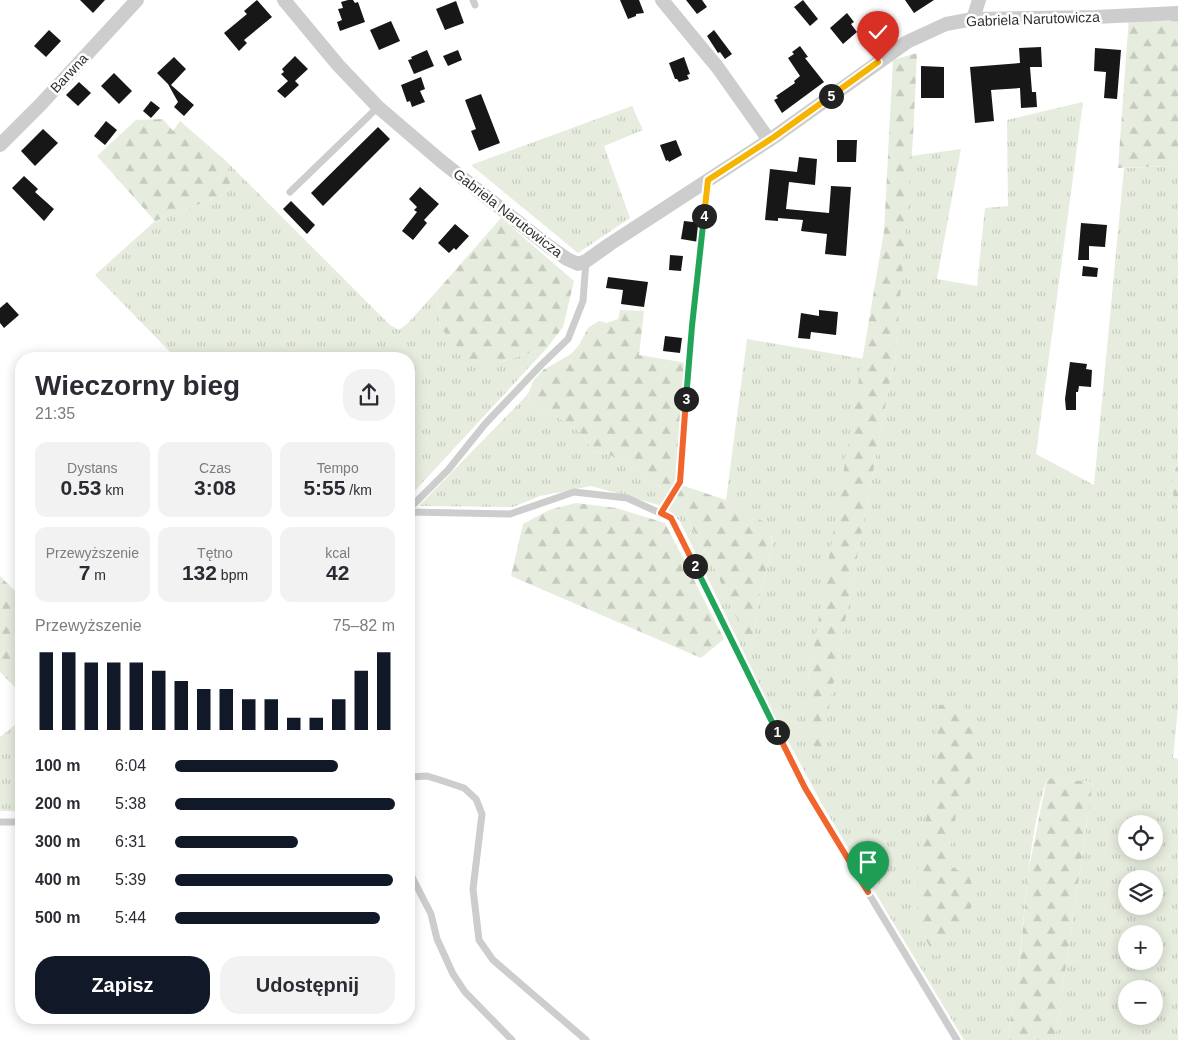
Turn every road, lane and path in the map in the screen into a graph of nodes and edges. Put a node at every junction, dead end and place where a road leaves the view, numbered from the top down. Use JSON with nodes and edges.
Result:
{"nodes":[{"id":1,"x":137,"y":0,"type":"edge"},
{"id":2,"x":662,"y":0,"type":"edge"},
{"id":3,"x":979,"y":0,"type":"edge"},
{"id":4,"x":289,"y":1,"type":"edge"},
{"id":5,"x":1178,"y":13,"type":"edge"},
{"id":6,"x":973,"y":19,"type":"junction"},
{"id":7,"x":378,"y":106,"type":"junction"},
{"id":8,"x":769,"y":140,"type":"junction"},
{"id":9,"x":0,"y":145,"type":"edge"},
{"id":10,"x":708,"y":180,"type":"junction"},
{"id":11,"x":290,"y":192,"type":"dead end"},
{"id":12,"x":586,"y":261,"type":"junction"},
{"id":13,"x":415,"y":504,"type":"edge"},
{"id":14,"x":415,"y":510,"type":"edge"},
{"id":15,"x":661,"y":513,"type":"junction"},
{"id":16,"x":415,"y":776,"type":"edge"},
{"id":17,"x":0,"y":822,"type":"edge"},
{"id":18,"x":15,"y":822,"type":"edge"},
{"id":19,"x":415,"y":883,"type":"edge"},
{"id":20,"x":512,"y":1040,"type":"edge"},
{"id":21,"x":586,"y":1040,"type":"edge"},
{"id":22,"x":957,"y":1040,"type":"edge"}],
"edges":[{"from":1,"to":9,"type":"street","name":"Barwna"},
{"from":2,"to":8,"type":"street"},
{"from":3,"to":6,"type":"street"},
{"from":4,"to":7,"type":"street","name":"Gabriela Narutowicza"},
{"from":5,"to":6,"type":"street","name":"Gabriela Narutowicza"},
{"from":6,"to":8,"type":"street","name":"Gabriela Narutowicza"},
{"from":7,"to":11,"type":"lane"},
{"from":7,"to":12,"type":"street","name":"Gabriela Narutowicza"},
{"from":8,"to":10,"type":"street","name":"Gabriela Narutowicza"},
{"from":10,"to":12,"type":"street","name":"Gabriela Narutowicza"},
{"from":10,"to":15,"type":"path"},
{"from":12,"to":13,"type":"lane"},
{"from":14,"to":15,"type":"lane"},
{"from":15,"to":22,"type":"lane"},
{"from":16,"to":21,"type":"lane"},
{"from":17,"to":18,"type":"lane"},
{"from":19,"to":20,"type":"lane"}]}
